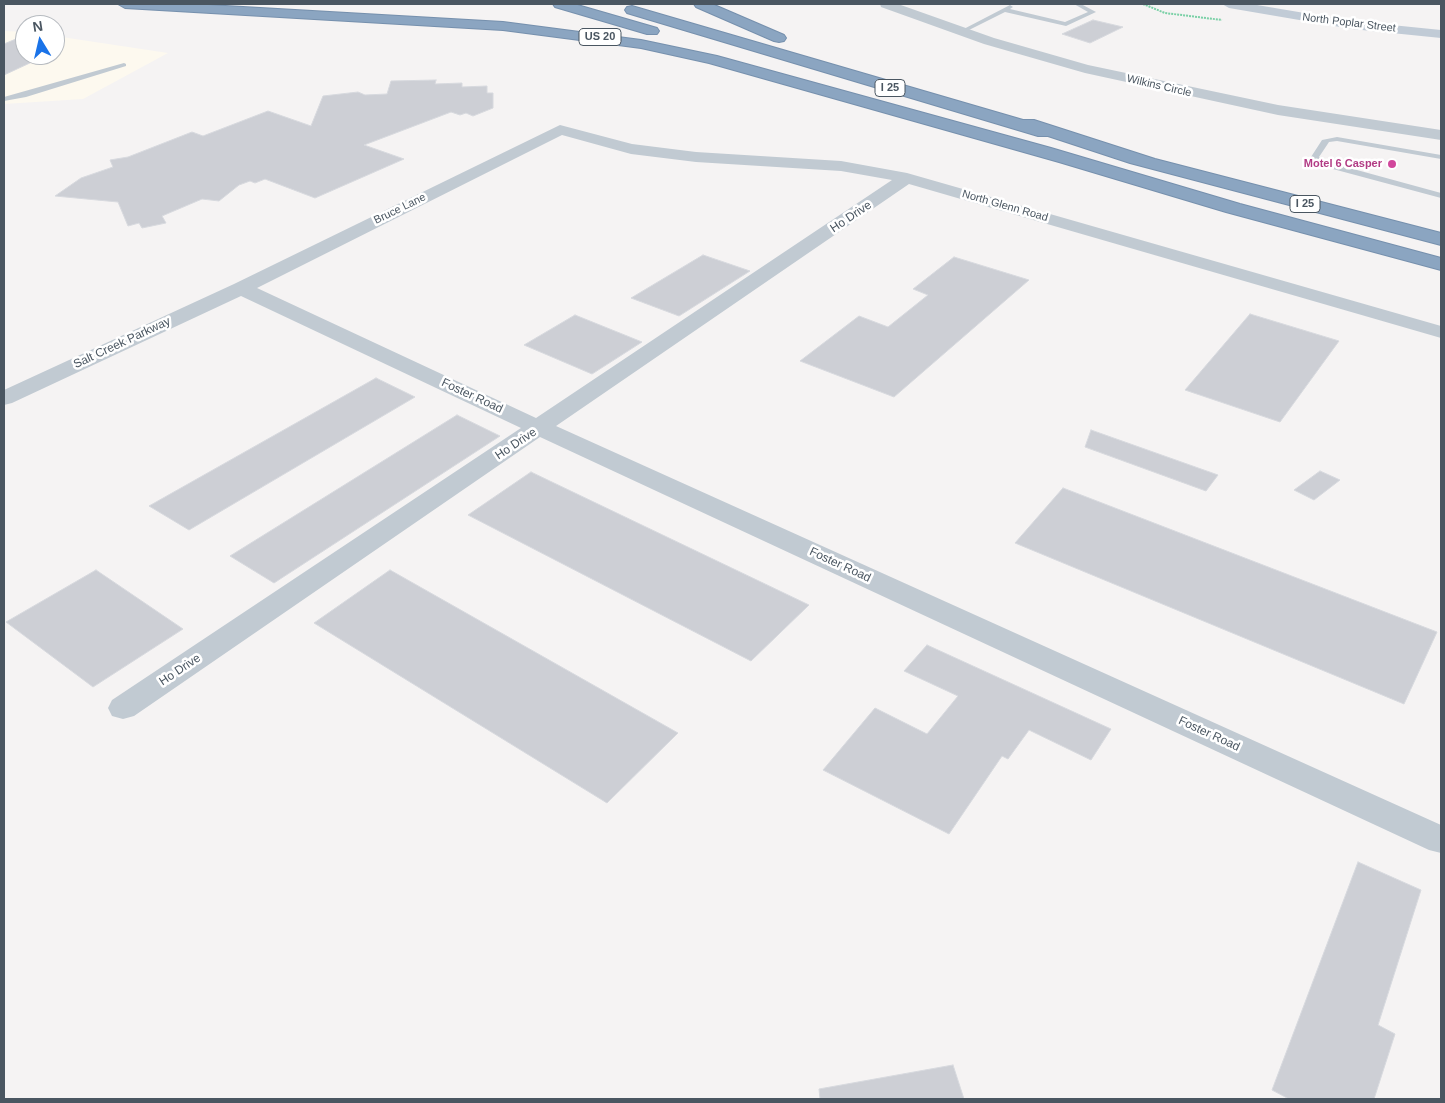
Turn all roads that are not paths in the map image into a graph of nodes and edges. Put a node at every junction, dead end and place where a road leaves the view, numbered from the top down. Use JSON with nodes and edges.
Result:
{"nodes":[{"id":1,"x":125,"y":4,"type":"edge"},
{"id":2,"x":560,"y":4,"type":"edge"},
{"id":3,"x":612,"y":4,"type":"edge"},
{"id":4,"x":701,"y":4,"type":"edge"},
{"id":5,"x":886,"y":4,"type":"edge"},
{"id":6,"x":1016,"y":4,"type":"edge"},
{"id":7,"x":1077,"y":4,"type":"edge"},
{"id":8,"x":1228,"y":4,"type":"edge"},
{"id":9,"x":1004,"y":10,"type":"junction"},
{"id":10,"x":961,"y":32,"type":"junction"},
{"id":11,"x":1441,"y":34,"type":"edge"},
{"id":12,"x":124,"y":65,"type":"dead end"},
{"id":13,"x":4,"y":99,"type":"edge"},
{"id":14,"x":560,"y":130,"type":"joint"},
{"id":15,"x":1441,"y":135,"type":"edge"},
{"id":16,"x":1441,"y":156,"type":"edge"},
{"id":17,"x":1061,"y":157,"type":"junction"},
{"id":18,"x":1169,"y":169,"type":"junction"},
{"id":19,"x":907,"y":178,"type":"junction"},
{"id":20,"x":1441,"y":196,"type":"edge"},
{"id":21,"x":1441,"y":239,"type":"edge"},
{"id":22,"x":1441,"y":264,"type":"edge"},
{"id":23,"x":240,"y":288,"type":"junction"},
{"id":24,"x":1441,"y":332,"type":"edge"},
{"id":25,"x":4,"y":398,"type":"edge"},
{"id":26,"x":540,"y":428,"type":"junction"},
{"id":27,"x":123,"y":708,"type":"dead end"},
{"id":28,"x":1441,"y":840,"type":"edge"}],
"edges":[{"from":1,"to":17,"type":"highway","number":"US 20"},
{"from":2,"to":17,"type":"highway","number":"I 25"},
{"from":3,"to":18,"type":"highway","number":"I 25"},
{"from":4,"to":18,"type":"highway"},
{"from":5,"to":10,"type":"street","name":"Wilkins Circle"},
{"from":6,"to":9,"type":"lane"},
{"from":7,"to":9,"type":"lane"},
{"from":8,"to":11,"type":"main road","name":"North Poplar Street"},
{"from":9,"to":10,"type":"lane"},
{"from":10,"to":15,"type":"street","name":"Wilkins Circle"},
{"from":12,"to":13,"type":"lane"},
{"from":14,"to":19,"type":"street","name":"North Glenn Road"},
{"from":14,"to":23,"type":"street","name":"Bruce Lane"},
{"from":16,"to":20,"type":"lane"},
{"from":17,"to":22,"type":"highway","number":"I 25"},
{"from":18,"to":21,"type":"highway","number":"I 25"},
{"from":19,"to":24,"type":"street","name":"North Glenn Road"},
{"from":19,"to":26,"type":"street","name":"Ho Drive"},
{"from":23,"to":25,"type":"street","name":"Salt Creek Parkway"},
{"from":23,"to":26,"type":"street","name":"Foster Road"},
{"from":26,"to":27,"type":"street","name":"Ho Drive"},
{"from":26,"to":28,"type":"street","name":"Foster Road"}]}
